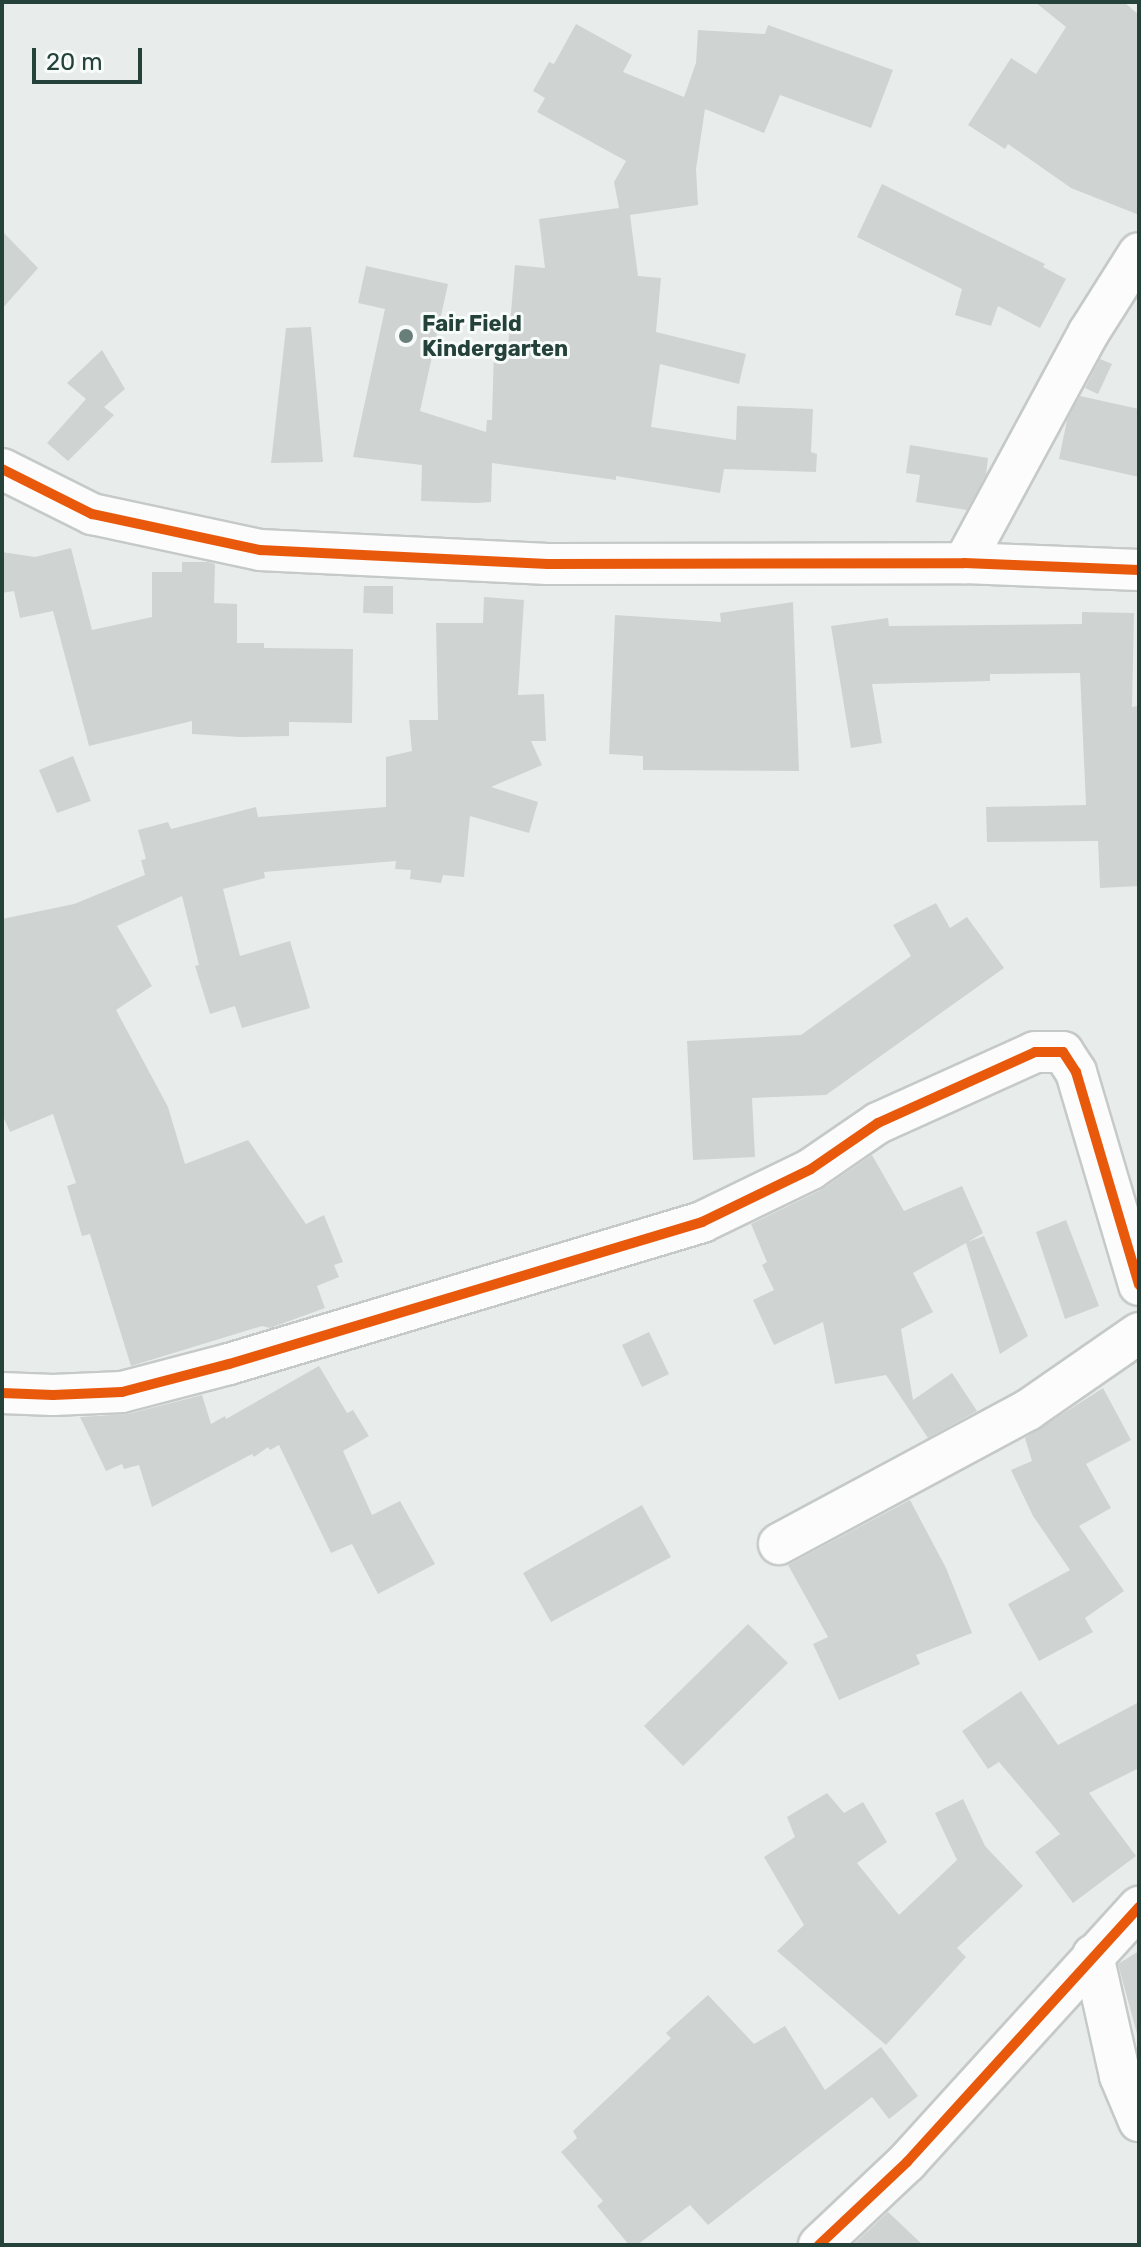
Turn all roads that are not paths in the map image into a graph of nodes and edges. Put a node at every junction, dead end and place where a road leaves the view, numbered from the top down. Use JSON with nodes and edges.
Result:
{"nodes":[{"id":1,"x":1139,"y":253,"type":"edge"},
{"id":2,"x":2,"y":469,"type":"edge"},
{"id":3,"x":964,"y":563,"type":"junction"},
{"id":4,"x":1139,"y":570,"type":"edge"},
{"id":5,"x":1139,"y":1285,"type":"edge"},
{"id":6,"x":1139,"y":1333,"type":"edge"},
{"id":7,"x":2,"y":1393,"type":"edge"},
{"id":8,"x":779,"y":1544,"type":"dead end"},
{"id":9,"x":1139,"y":1907,"type":"edge"},
{"id":10,"x":1093,"y":1955,"type":"junction"},
{"id":11,"x":1139,"y":2121,"type":"edge"},
{"id":12,"x":819,"y":2245,"type":"edge"}],
"edges":[{"from":1,"to":3,"type":"street"},
{"from":2,"to":3,"type":"street"},
{"from":3,"to":4,"type":"street"},
{"from":5,"to":7,"type":"street"},
{"from":6,"to":8,"type":"street"},
{"from":9,"to":10,"type":"street"},
{"from":10,"to":11,"type":"street"},
{"from":10,"to":12,"type":"street"}]}
